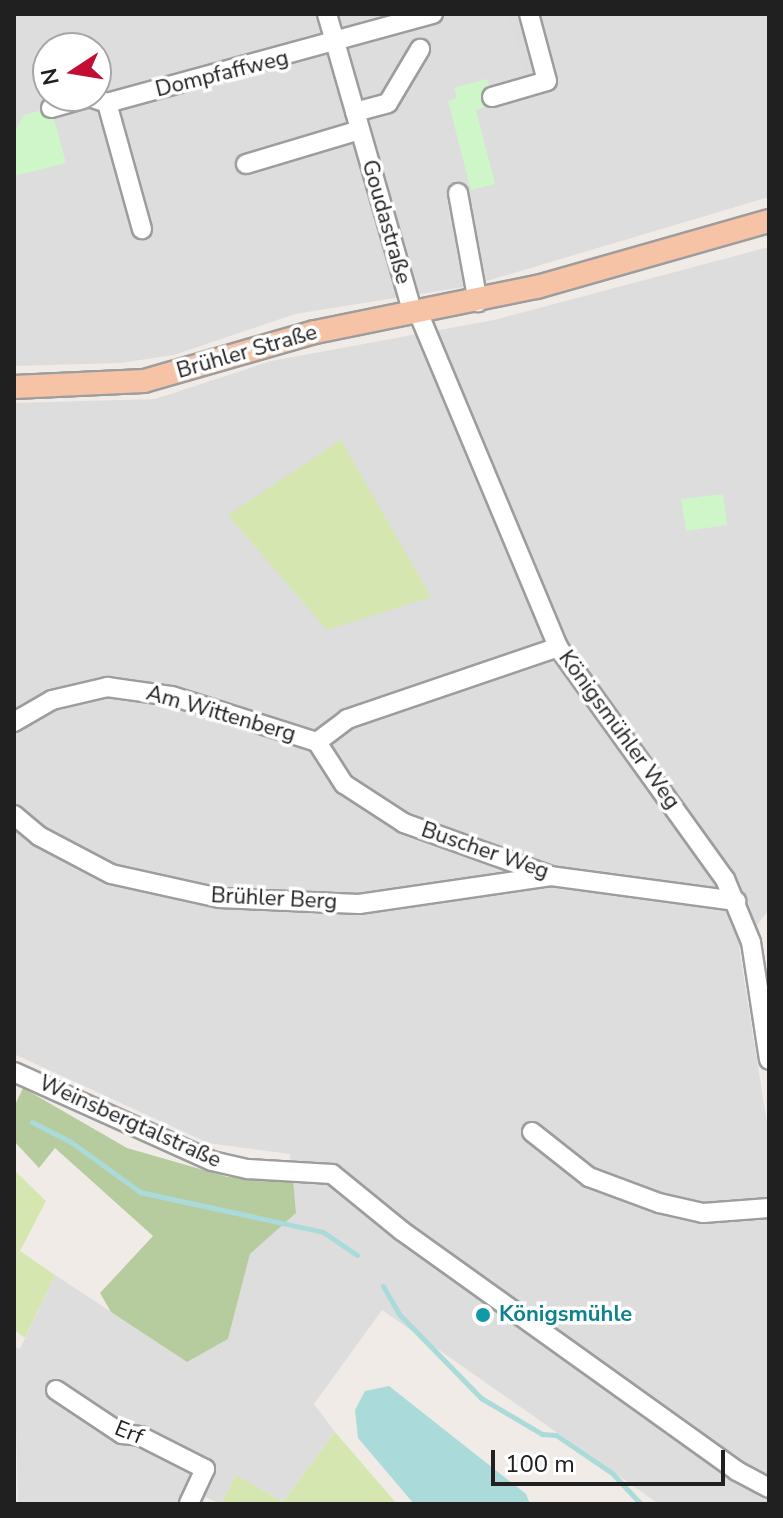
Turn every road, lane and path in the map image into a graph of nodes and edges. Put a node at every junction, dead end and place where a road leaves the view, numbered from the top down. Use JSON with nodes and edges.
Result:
{"nodes":[{"id":1,"x":327,"y":14,"type":"edge"},
{"id":2,"x":433,"y":14,"type":"edge"},
{"id":3,"x":529,"y":14,"type":"edge"},
{"id":4,"x":336,"y":44,"type":"junction"},
{"id":5,"x":420,"y":49,"type":"dead end"},
{"id":6,"x":492,"y":97,"type":"dead end"},
{"id":7,"x":112,"y":102,"type":"edge"},
{"id":8,"x":110,"y":112,"type":"edge"},
{"id":9,"x":357,"y":121,"type":"junction"},
{"id":10,"x":246,"y":164,"type":"dead end"},
{"id":11,"x":458,"y":193,"type":"dead end"},
{"id":12,"x":769,"y":221,"type":"edge"},
{"id":13,"x":142,"y":229,"type":"dead end"},
{"id":14,"x":478,"y":302,"type":"junction"},
{"id":15,"x":415,"y":313,"type":"junction"},
{"id":16,"x":14,"y":387,"type":"edge"},
{"id":17,"x":558,"y":647,"type":"junction"},
{"id":18,"x":14,"y":722,"type":"edge"},
{"id":19,"x":317,"y":742,"type":"junction"},
{"id":20,"x":14,"y":815,"type":"edge"},
{"id":21,"x":551,"y":876,"type":"junction"},
{"id":22,"x":736,"y":901,"type":"junction"},
{"id":23,"x":769,"y":1060,"type":"edge"},
{"id":24,"x":14,"y":1072,"type":"edge"},
{"id":25,"x":532,"y":1132,"type":"dead end"},
{"id":26,"x":769,"y":1208,"type":"edge"},
{"id":27,"x":56,"y":1390,"type":"dead end"},
{"id":28,"x":769,"y":1488,"type":"edge"},
{"id":29,"x":189,"y":1504,"type":"edge"}],
"edges":[{"from":1,"to":4,"type":"street","name":"Goudastraße"},
{"from":2,"to":4,"type":"street","name":"Dompfaffweg"},
{"from":3,"to":6,"type":"street"},
{"from":4,"to":7,"type":"street","name":"Dompfaffweg"},
{"from":4,"to":9,"type":"street","name":"Goudastraße"},
{"from":5,"to":9,"type":"street","name":"Goudastraße"},
{"from":8,"to":13,"type":"street"},
{"from":9,"to":10,"type":"street","name":"Goudastraße"},
{"from":9,"to":15,"type":"street","name":"Goudastraße"},
{"from":11,"to":14,"type":"street"},
{"from":12,"to":14,"type":"main road","name":"Brühler Straße"},
{"from":14,"to":15,"type":"main road","name":"Brühler Straße"},
{"from":15,"to":16,"type":"main road","name":"Brühler Straße"},
{"from":15,"to":17,"type":"street","name":"Königsmühler Weg"},
{"from":17,"to":19,"type":"street","name":"Am Wittenberg"},
{"from":17,"to":22,"type":"street","name":"Königsmühler Weg"},
{"from":18,"to":19,"type":"street","name":"Am Wittenberg"},
{"from":19,"to":21,"type":"street","name":"Buscher Weg"},
{"from":20,"to":21,"type":"street","name":"Brühler Berg"},
{"from":21,"to":22,"type":"street","name":"Buscher Weg"},
{"from":22,"to":23,"type":"street","name":"Königsmühler Weg"},
{"from":24,"to":28,"type":"street","name":"Weinsbergtalstraße"},
{"from":25,"to":26,"type":"street"},
{"from":27,"to":29,"type":"street","name":"Erf"}]}
